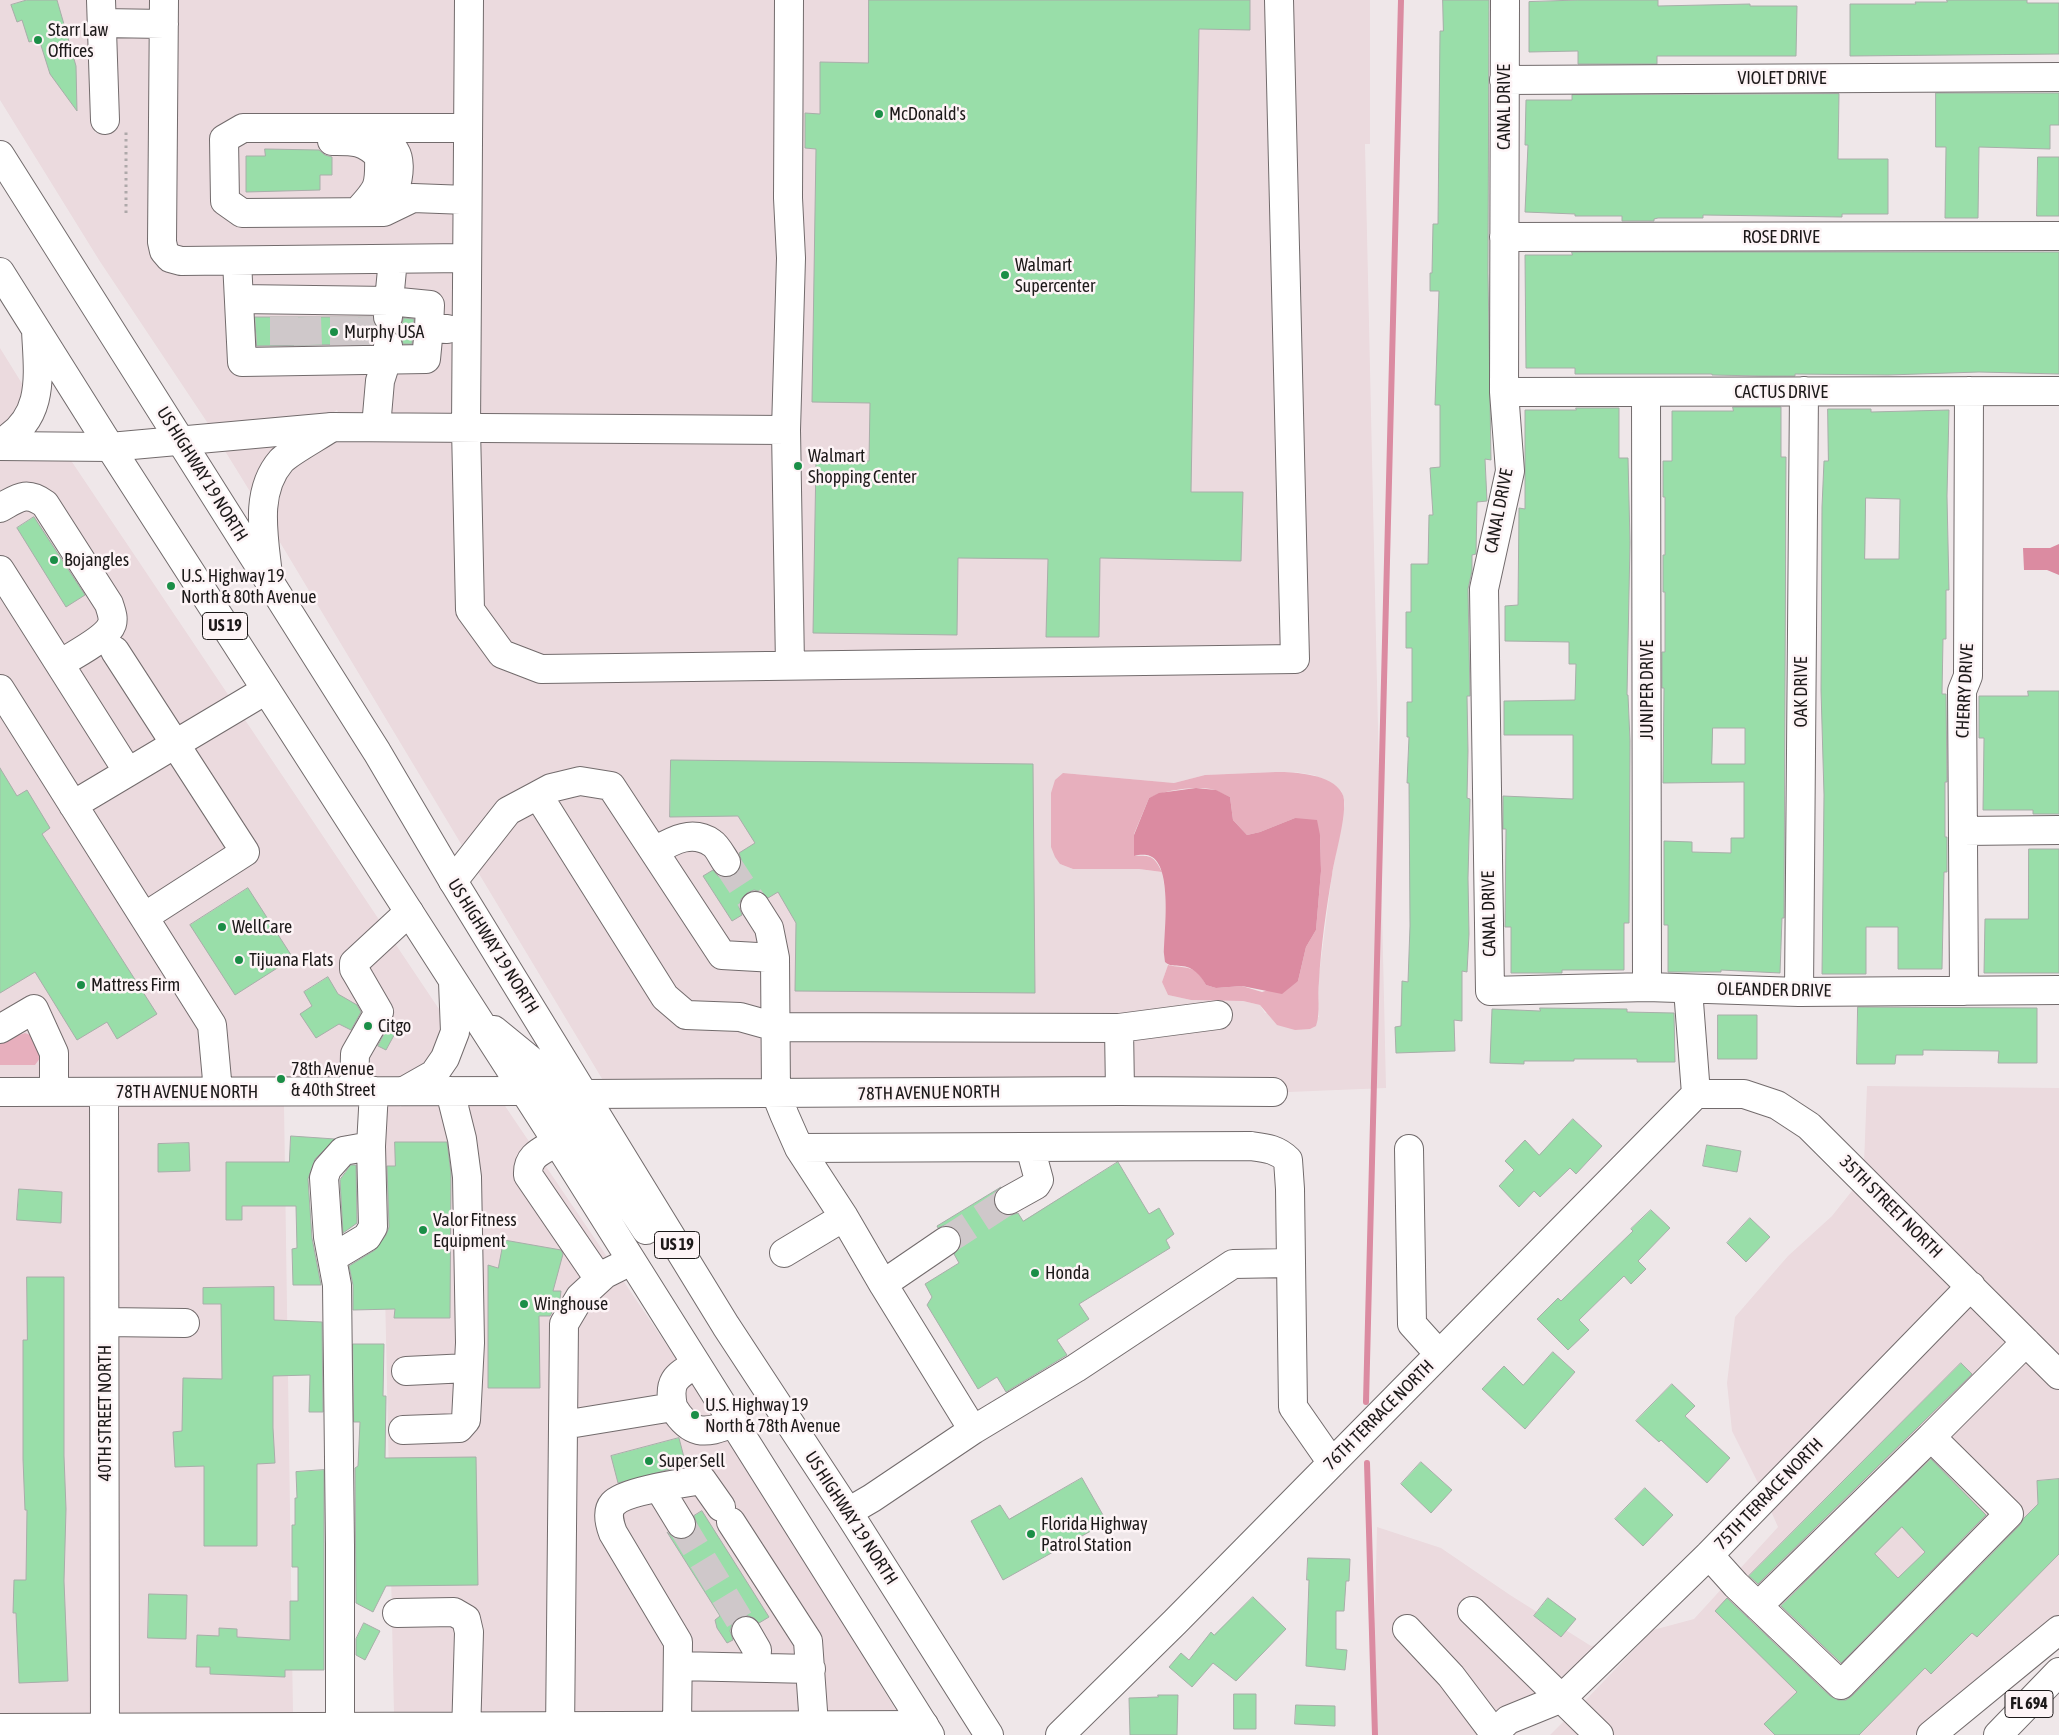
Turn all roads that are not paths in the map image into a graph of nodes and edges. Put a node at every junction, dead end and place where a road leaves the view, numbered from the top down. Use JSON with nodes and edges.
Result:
{"nodes":[{"id":1,"x":468,"y":0,"type":"edge"},
{"id":2,"x":789,"y":0,"type":"edge"},
{"id":3,"x":1279,"y":0,"type":"edge"},
{"id":4,"x":1505,"y":0,"type":"edge"},
{"id":5,"x":101,"y":11,"type":"edge"},
{"id":6,"x":164,"y":12,"type":"edge"},
{"id":7,"x":2059,"y":77,"type":"edge"},
{"id":8,"x":1504,"y":80,"type":"junction"},
{"id":9,"x":105,"y":120,"type":"dead end"},
{"id":10,"x":411,"y":127,"type":"junction"},
{"id":11,"x":243,"y":128,"type":"junction"},
{"id":12,"x":468,"y":128,"type":"junction"},
{"id":13,"x":0,"y":155,"type":"edge"},
{"id":14,"x":413,"y":198,"type":"junction"},
{"id":15,"x":467,"y":200,"type":"junction"},
{"id":16,"x":357,"y":212,"type":"junction"},
{"id":17,"x":2059,"y":236,"type":"edge"},
{"id":18,"x":1504,"y":237,"type":"junction"},
{"id":19,"x":466,"y":258,"type":"junction"},
{"id":20,"x":393,"y":259,"type":"junction"},
{"id":21,"x":237,"y":261,"type":"junction"},
{"id":22,"x":4,"y":288,"type":"edge"},
{"id":23,"x":239,"y":299,"type":"junction"},
{"id":24,"x":337,"y":309,"type":"junction"},
{"id":25,"x":36,"y":328,"type":"junction"},
{"id":26,"x":429,"y":328,"type":"junction"},
{"id":27,"x":466,"y":329,"type":"junction"},
{"id":28,"x":336,"y":353,"type":"junction"},
{"id":29,"x":1504,"y":392,"type":"junction"},
{"id":30,"x":1646,"y":392,"type":"junction"},
{"id":31,"x":1804,"y":392,"type":"junction"},
{"id":32,"x":1969,"y":392,"type":"junction"},
{"id":33,"x":2059,"y":392,"type":"edge"},
{"id":34,"x":332,"y":427,"type":"junction"},
{"id":35,"x":376,"y":427,"type":"junction"},
{"id":36,"x":466,"y":428,"type":"junction"},
{"id":37,"x":786,"y":430,"type":"junction"},
{"id":38,"x":182,"y":441,"type":"junction"},
{"id":39,"x":0,"y":445,"type":"edge"},
{"id":40,"x":110,"y":447,"type":"junction"},
{"id":41,"x":0,"y":508,"type":"edge"},
{"id":42,"x":0,"y":570,"type":"edge"},
{"id":43,"x":268,"y":582,"type":"junction"},
{"id":44,"x":115,"y":651,"type":"dead end"},
{"id":45,"x":60,"y":664,"type":"junction"},
{"id":46,"x":790,"y":665,"type":"junction"},
{"id":47,"x":0,"y":690,"type":"edge"},
{"id":48,"x":266,"y":690,"type":"junction"},
{"id":49,"x":176,"y":744,"type":"junction"},
{"id":50,"x":128,"y":772,"type":"junction"},
{"id":51,"x":538,"y":795,"type":"junction"},
{"id":52,"x":73,"y":804,"type":"junction"},
{"id":53,"x":2059,"y":830,"type":"edge"},
{"id":54,"x":1963,"y":831,"type":"junction"},
{"id":55,"x":654,"y":851,"type":"junction"},
{"id":56,"x":726,"y":862,"type":"tunnel mouth"},
{"id":57,"x":453,"y":881,"type":"junction"},
{"id":58,"x":755,"y":906,"type":"tunnel mouth"},
{"id":59,"x":409,"y":912,"type":"junction"},
{"id":60,"x":144,"y":917,"type":"junction"},
{"id":61,"x":775,"y":958,"type":"junction"},
{"id":62,"x":452,"y":980,"type":"junction"},
{"id":63,"x":1647,"y":988,"type":"junction"},
{"id":64,"x":1688,"y":988,"type":"junction"},
{"id":65,"x":2059,"y":990,"type":"edge"},
{"id":66,"x":1490,"y":991,"type":"joint"},
{"id":67,"x":1964,"y":991,"type":"junction"},
{"id":68,"x":1799,"y":992,"type":"junction"},
{"id":69,"x":473,"y":1013,"type":"junction"},
{"id":70,"x":1218,"y":1015,"type":"dead end"},
{"id":71,"x":776,"y":1027,"type":"junction"},
{"id":72,"x":1119,"y":1028,"type":"junction"},
{"id":73,"x":0,"y":1029,"type":"edge"},
{"id":74,"x":218,"y":1091,"type":"junction"},
{"id":75,"x":364,"y":1091,"type":"junction"},
{"id":76,"x":404,"y":1091,"type":"junction"},
{"id":77,"x":462,"y":1091,"type":"junction"},
{"id":78,"x":524,"y":1091,"type":"junction"},
{"id":79,"x":1120,"y":1091,"type":"junction"},
{"id":80,"x":0,"y":1092,"type":"edge"},
{"id":81,"x":54,"y":1092,"type":"junction"},
{"id":82,"x":104,"y":1092,"type":"junction"},
{"id":83,"x":1273,"y":1092,"type":"dead end"},
{"id":84,"x":585,"y":1094,"type":"junction"},
{"id":85,"x":776,"y":1094,"type":"junction"},
{"id":86,"x":1696,"y":1094,"type":"junction"},
{"id":87,"x":557,"y":1142,"type":"junction"},
{"id":88,"x":371,"y":1146,"type":"junction"},
{"id":89,"x":1030,"y":1147,"type":"junction"},
{"id":90,"x":799,"y":1148,"type":"junction"},
{"id":91,"x":1409,"y":1149,"type":"dead end"},
{"id":92,"x":1010,"y":1200,"type":"tunnel mouth"},
{"id":93,"x":844,"y":1216,"type":"junction"},
{"id":94,"x":946,"y":1241,"type":"tunnel mouth"},
{"id":95,"x":784,"y":1252,"type":"dead end"},
{"id":96,"x":332,"y":1258,"type":"junction"},
{"id":97,"x":631,"y":1261,"type":"junction"},
{"id":98,"x":1291,"y":1263,"type":"junction"},
{"id":99,"x":599,"y":1279,"type":"junction"},
{"id":100,"x":883,"y":1284,"type":"junction"},
{"id":101,"x":1971,"y":1286,"type":"junction"},
{"id":102,"x":105,"y":1322,"type":"junction"},
{"id":103,"x":185,"y":1323,"type":"dead end"},
{"id":104,"x":726,"y":1326,"type":"junction"},
{"id":105,"x":2026,"y":1342,"type":"junction"},
{"id":106,"x":1439,"y":1354,"type":"junction"},
{"id":107,"x":696,"y":1364,"type":"junction"},
{"id":108,"x":2056,"y":1366,"type":"edge"},
{"id":109,"x":468,"y":1368,"type":"junction"},
{"id":110,"x":406,"y":1371,"type":"dead end"},
{"id":111,"x":673,"y":1406,"type":"junction"},
{"id":112,"x":734,"y":1423,"type":"junction"},
{"id":113,"x":563,"y":1425,"type":"junction"},
{"id":114,"x":403,"y":1430,"type":"dead end"},
{"id":115,"x":973,"y":1430,"type":"junction"},
{"id":116,"x":1930,"y":1437,"type":"junction"},
{"id":117,"x":1332,"y":1463,"type":"junction"},
{"id":118,"x":659,"y":1488,"type":"junction"},
{"id":119,"x":848,"y":1512,"type":"junction"},
{"id":120,"x":681,"y":1524,"type":"tunnel mouth"},
{"id":121,"x":1709,"y":1555,"type":"junction"},
{"id":122,"x":1758,"y":1606,"type":"junction"},
{"id":123,"x":1472,"y":1611,"type":"dead end"},
{"id":124,"x":397,"y":1613,"type":"dead end"},
{"id":125,"x":1407,"y":1628,"type":"dead end"},
{"id":126,"x":2059,"y":1630,"type":"edge"},
{"id":127,"x":746,"y":1631,"type":"tunnel mouth"},
{"id":128,"x":678,"y":1666,"type":"junction"},
{"id":129,"x":756,"y":1667,"type":"junction"},
{"id":130,"x":810,"y":1669,"type":"junction"},
{"id":131,"x":2059,"y":1672,"type":"edge"},
{"id":132,"x":1562,"y":1698,"type":"junction"},
{"id":133,"x":677,"y":1725,"type":"junction"},
{"id":134,"x":814,"y":1725,"type":"junction"},
{"id":135,"x":0,"y":1728,"type":"edge"},
{"id":136,"x":466,"y":1730,"type":"edge"},
{"id":137,"x":560,"y":1730,"type":"edge"},
{"id":138,"x":721,"y":1730,"type":"edge"},
{"id":139,"x":773,"y":1730,"type":"edge"},
{"id":140,"x":927,"y":1730,"type":"edge"},
{"id":141,"x":105,"y":1731,"type":"edge"},
{"id":142,"x":340,"y":1731,"type":"edge"},
{"id":143,"x":1494,"y":1734,"type":"edge"},
{"id":144,"x":990,"y":1735,"type":"edge"},
{"id":145,"x":1060,"y":1735,"type":"edge"},
{"id":146,"x":1599,"y":1735,"type":"edge"},
{"id":147,"x":1931,"y":1735,"type":"edge"},
{"id":148,"x":1998,"y":1735,"type":"edge"}],
"edges":[{"from":1,"to":12,"type":"main road"},
{"from":2,"to":37,"type":"main road"},
{"from":3,"to":46,"type":"main road"},
{"from":4,"to":8,"type":"main road","name":"CANAL DRIVE"},
{"from":5,"to":6,"type":"main road"},
{"from":5,"to":9,"type":"main road"},
{"from":6,"to":21,"type":"main road"},
{"from":7,"to":8,"type":"main road","name":"VIOLET DRIVE"},
{"from":8,"to":18,"type":"main road","name":"CANAL DRIVE"},
{"from":10,"to":11,"type":"main road"},
{"from":10,"to":12,"type":"main road"},
{"from":10,"to":14,"type":"main road"},
{"from":11,"to":16,"type":"main road"},
{"from":11,"to":16,"type":"main road"},
{"from":12,"to":15,"type":"main road"},
{"from":13,"to":38,"type":"main road","name":"US HIGHWAY 19 NORTH","number":"US 19"},
{"from":14,"to":15,"type":"main road"},
{"from":14,"to":16,"type":"main road"},
{"from":15,"to":19,"type":"main road"},
{"from":17,"to":18,"type":"main road","name":"ROSE DRIVE"},
{"from":18,"to":29,"type":"main road","name":"CANAL DRIVE"},
{"from":19,"to":20,"type":"main road"},
{"from":19,"to":27,"type":"main road"},
{"from":20,"to":21,"type":"main road"},
{"from":20,"to":24,"type":"main road"},
{"from":21,"to":23,"type":"main road"},
{"from":22,"to":25,"type":"main road","number":"US 19"},
{"from":23,"to":24,"type":"main road"},
{"from":23,"to":28,"type":"main road"},
{"from":24,"to":26,"type":"main road"},
{"from":25,"to":39,"type":"main road"},
{"from":25,"to":40,"type":"main road","number":"US 19"},
{"from":26,"to":27,"type":"main road"},
{"from":26,"to":28,"type":"main road"},
{"from":27,"to":36,"type":"main road"},
{"from":28,"to":35,"type":"main road"},
{"from":29,"to":30,"type":"main road","name":"CACTUS DRIVE"},
{"from":29,"to":66,"type":"main road","name":"CANAL DRIVE"},
{"from":30,"to":31,"type":"main road","name":"CACTUS DRIVE"},
{"from":30,"to":63,"type":"main road","name":"JUNIPER DRIVE"},
{"from":31,"to":32,"type":"main road","name":"CACTUS DRIVE"},
{"from":31,"to":68,"type":"main road","name":"OAK DRIVE"},
{"from":32,"to":33,"type":"main road","name":"CACTUS DRIVE"},
{"from":32,"to":54,"type":"main road","name":"CHERRY DRIVE"},
{"from":34,"to":35,"type":"main road"},
{"from":34,"to":38,"type":"main road"},
{"from":34,"to":43,"type":"main road"},
{"from":35,"to":36,"type":"main road"},
{"from":36,"to":37,"type":"main road"},
{"from":36,"to":46,"type":"main road"},
{"from":37,"to":46,"type":"main road"},
{"from":38,"to":40,"type":"main road"},
{"from":38,"to":43,"type":"main road","name":"US HIGHWAY 19 NORTH","number":"US 19"},
{"from":39,"to":40,"type":"main road"},
{"from":40,"to":48,"type":"main road","number":"US 19"},
{"from":41,"to":45,"type":"main road"},
{"from":42,"to":45,"type":"main road"},
{"from":43,"to":57,"type":"main road","name":"US HIGHWAY 19 NORTH","number":"US 19"},
{"from":44,"to":49,"type":"main road"},
{"from":45,"to":50,"type":"main road"},
{"from":47,"to":52,"type":"main road"},
{"from":48,"to":49,"type":"main road"},
{"from":48,"to":59,"type":"main road","number":"US 19"},
{"from":49,"to":50,"type":"main road"},
{"from":49,"to":60,"type":"main road"},
{"from":50,"to":52,"type":"main road"},
{"from":51,"to":55,"type":"main road"},
{"from":51,"to":57,"type":"main road"},
{"from":51,"to":71,"type":"main road"},
{"from":52,"to":60,"type":"main road"},
{"from":53,"to":54,"type":"main road"},
{"from":54,"to":67,"type":"main road","name":"CHERRY DRIVE"},
{"from":55,"to":56,"type":"main road"},
{"from":55,"to":61,"type":"main road"},
{"from":57,"to":84,"type":"main road","name":"US HIGHWAY 19 NORTH","number":"US 19"},
{"from":58,"to":61,"type":"main road"},
{"from":59,"to":62,"type":"main road","number":"US 19"},
{"from":59,"to":75,"type":"main road"},
{"from":60,"to":74,"type":"main road"},
{"from":61,"to":71,"type":"main road"},
{"from":62,"to":69,"type":"main road","number":"US 19"},
{"from":62,"to":76,"type":"main road"},
{"from":63,"to":64,"type":"main road","name":"OLEANDER DRIVE"},
{"from":63,"to":66,"type":"main road","name":"OLEANDER DRIVE"},
{"from":64,"to":68,"type":"main road","name":"OLEANDER DRIVE"},
{"from":64,"to":86,"type":"main road"},
{"from":65,"to":67,"type":"main road","name":"OLEANDER DRIVE"},
{"from":67,"to":68,"type":"main road","name":"OLEANDER DRIVE"},
{"from":69,"to":78,"type":"main road","number":"US 19"},
{"from":69,"to":84,"type":"main road"},
{"from":70,"to":72,"type":"main road"},
{"from":71,"to":72,"type":"main road"},
{"from":71,"to":85,"type":"main road"},
{"from":72,"to":79,"type":"main road"},
{"from":73,"to":81,"type":"main road"},
{"from":74,"to":75,"type":"main road","name":"78TH AVENUE NORTH"},
{"from":74,"to":82,"type":"main road","name":"78TH AVENUE NORTH"},
{"from":75,"to":76,"type":"main road","name":"78TH AVENUE NORTH"},
{"from":75,"to":88,"type":"main road"},
{"from":76,"to":77,"type":"main road","name":"78TH AVENUE NORTH"},
{"from":77,"to":78,"type":"main road","name":"78TH AVENUE NORTH"},
{"from":77,"to":109,"type":"main road"},
{"from":78,"to":87,"type":"main road","number":"US 19"},
{"from":78,"to":104,"type":"main road"},
{"from":79,"to":83,"type":"main road","name":"78TH AVENUE NORTH"},
{"from":79,"to":85,"type":"main road","name":"78TH AVENUE NORTH"},
{"from":80,"to":81,"type":"main road","name":"78TH AVENUE NORTH"},
{"from":81,"to":82,"type":"main road","name":"78TH AVENUE NORTH"},
{"from":82,"to":102,"type":"main road","name":"40TH STREET NORTH"},
{"from":84,"to":85,"type":"main road","name":"78TH AVENUE NORTH"},
{"from":84,"to":104,"type":"main road","name":"US HIGHWAY 19 NORTH","number":"US 19"},
{"from":85,"to":90,"type":"main road"},
{"from":86,"to":101,"type":"main road","name":"35TH STREET NORTH"},
{"from":86,"to":106,"type":"main road","name":"76TH TERRACE NORTH"},
{"from":87,"to":97,"type":"main road","number":"US 19"},
{"from":87,"to":99,"type":"main road"},
{"from":88,"to":96,"type":"main road"},
{"from":88,"to":96,"type":"main road"},
{"from":89,"to":90,"type":"main road"},
{"from":89,"to":92,"type":"main road"},
{"from":89,"to":98,"type":"main road"},
{"from":90,"to":93,"type":"main road"},
{"from":91,"to":106,"type":"main road"},
{"from":93,"to":95,"type":"main road"},
{"from":93,"to":100,"type":"main road"},
{"from":94,"to":100,"type":"main road"},
{"from":96,"to":142,"type":"main road"},
{"from":97,"to":99,"type":"main road"},
{"from":97,"to":107,"type":"main road","number":"US 19"},
{"from":98,"to":115,"type":"main road"},
{"from":98,"to":117,"type":"main road"},
{"from":99,"to":113,"type":"main road"},
{"from":100,"to":115,"type":"main road"},
{"from":101,"to":105,"type":"main road","name":"35TH STREET NORTH"},
{"from":101,"to":121,"type":"main road","name":"75TH TERRACE NORTH"},
{"from":102,"to":103,"type":"main road"},
{"from":102,"to":141,"type":"main road","name":"40TH STREET NORTH"},
{"from":104,"to":119,"type":"main road","name":"US HIGHWAY 19 NORTH","number":"US 19"},
{"from":105,"to":108,"type":"main road","name":"35TH STREET NORTH"},
{"from":105,"to":116,"type":"main road"},
{"from":106,"to":117,"type":"main road","name":"76TH TERRACE NORTH"},
{"from":107,"to":111,"type":"main road"},
{"from":107,"to":112,"type":"main road","number":"US 19"},
{"from":109,"to":110,"type":"main road"},
{"from":109,"to":114,"type":"main road"},
{"from":111,"to":112,"type":"main road"},
{"from":111,"to":113,"type":"main road"},
{"from":112,"to":140,"type":"main road","number":"US 19"},
{"from":113,"to":137,"type":"main road"},
{"from":115,"to":119,"type":"main road"},
{"from":116,"to":122,"type":"main road"},
{"from":116,"to":122,"type":"main road"},
{"from":117,"to":145,"type":"main road","name":"76TH TERRACE NORTH"},
{"from":118,"to":120,"type":"main road"},
{"from":118,"to":128,"type":"main road"},
{"from":118,"to":130,"type":"main road"},
{"from":119,"to":144,"type":"main road","name":"US HIGHWAY 19 NORTH","number":"US 19"},
{"from":121,"to":122,"type":"main road"},
{"from":121,"to":132,"type":"main road","name":"75TH TERRACE NORTH"},
{"from":123,"to":132,"type":"main road"},
{"from":124,"to":136,"type":"main road"},
{"from":125,"to":143,"type":"main road"},
{"from":126,"to":147,"type":"main road"},
{"from":127,"to":129,"type":"main road"},
{"from":128,"to":129,"type":"main road"},
{"from":128,"to":133,"type":"main road"},
{"from":129,"to":130,"type":"main road"},
{"from":130,"to":134,"type":"main road"},
{"from":131,"to":148,"type":"main road","number":"FL 694"},
{"from":132,"to":143,"type":"main road"},
{"from":132,"to":146,"type":"main road"},
{"from":133,"to":137,"type":"main road"},
{"from":133,"to":138,"type":"main road"},
{"from":134,"to":139,"type":"main road"},
{"from":134,"to":140,"type":"main road"},
{"from":135,"to":141,"type":"main road"},
{"from":136,"to":137,"type":"main road"},
{"from":136,"to":142,"type":"main road"},
{"from":138,"to":139,"type":"main road"},
{"from":141,"to":142,"type":"main road"}]}
